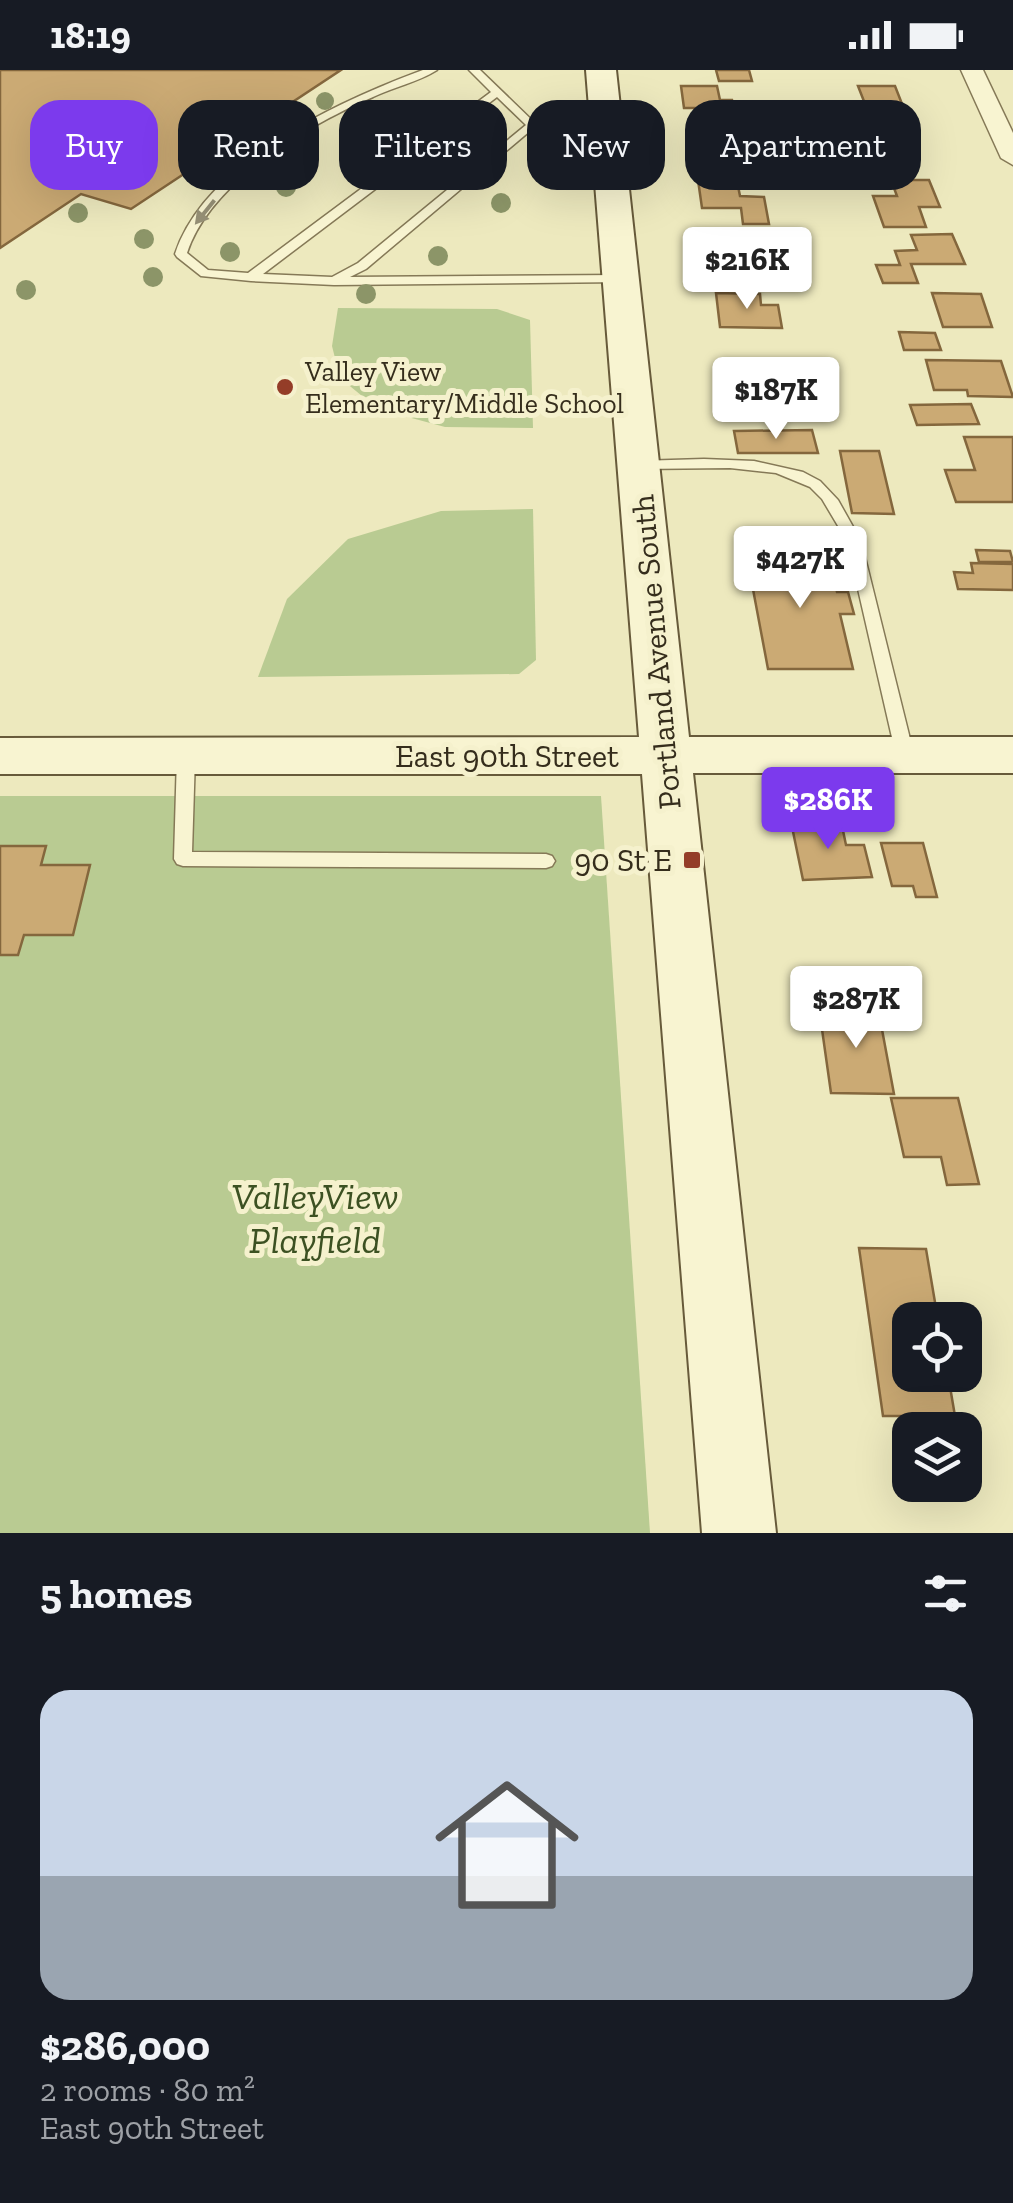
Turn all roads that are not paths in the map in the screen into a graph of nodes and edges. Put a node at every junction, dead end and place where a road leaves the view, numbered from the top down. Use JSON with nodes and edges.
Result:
{"nodes":[{"id":1,"x":432,"y":70,"type":"edge"},
{"id":2,"x":474,"y":70,"type":"edge"},
{"id":3,"x":600,"y":70,"type":"edge"},
{"id":4,"x":972,"y":70,"type":"edge"},
{"id":5,"x":498,"y":92,"type":"junction"},
{"id":6,"x":1013,"y":158,"type":"edge"},
{"id":7,"x":251,"y":277,"type":"junction"},
{"id":8,"x":620,"y":279,"type":"junction"},
{"id":9,"x":334,"y":281,"type":"junction"},
{"id":10,"x":638,"y":465,"type":"junction"},
{"id":11,"x":905,"y":755,"type":"junction"},
{"id":12,"x":1013,"y":755,"type":"edge"},
{"id":13,"x":0,"y":756,"type":"edge"},
{"id":14,"x":186,"y":756,"type":"junction"},
{"id":15,"x":666,"y":756,"type":"junction"},
{"id":16,"x":546,"y":862,"type":"dead end"},
{"id":17,"x":739,"y":1533,"type":"edge"}],
"edges":[{"from":1,"to":7,"type":"lane","one_way":true},
{"from":2,"to":5,"type":"lane"},
{"from":3,"to":8,"type":"main road","name":"Portland Avenue South"},
{"from":4,"to":6,"type":"street"},
{"from":5,"to":7,"type":"lane"},
{"from":5,"to":9,"type":"lane"},
{"from":7,"to":9,"type":"lane"},
{"from":8,"to":9,"type":"lane"},
{"from":8,"to":10,"type":"main road","name":"Portland Avenue South"},
{"from":10,"to":11,"type":"lane"},
{"from":10,"to":15,"type":"main road","name":"Portland Avenue South"},
{"from":11,"to":12,"type":"main road","name":"East 90th Street"},
{"from":11,"to":15,"type":"main road","name":"East 90th Street"},
{"from":13,"to":14,"type":"main road","name":"East 90th Street"},
{"from":14,"to":15,"type":"main road","name":"East 90th Street"},
{"from":14,"to":16,"type":"lane"},
{"from":15,"to":17,"type":"main road","name":"Portland Avenue South"}]}
